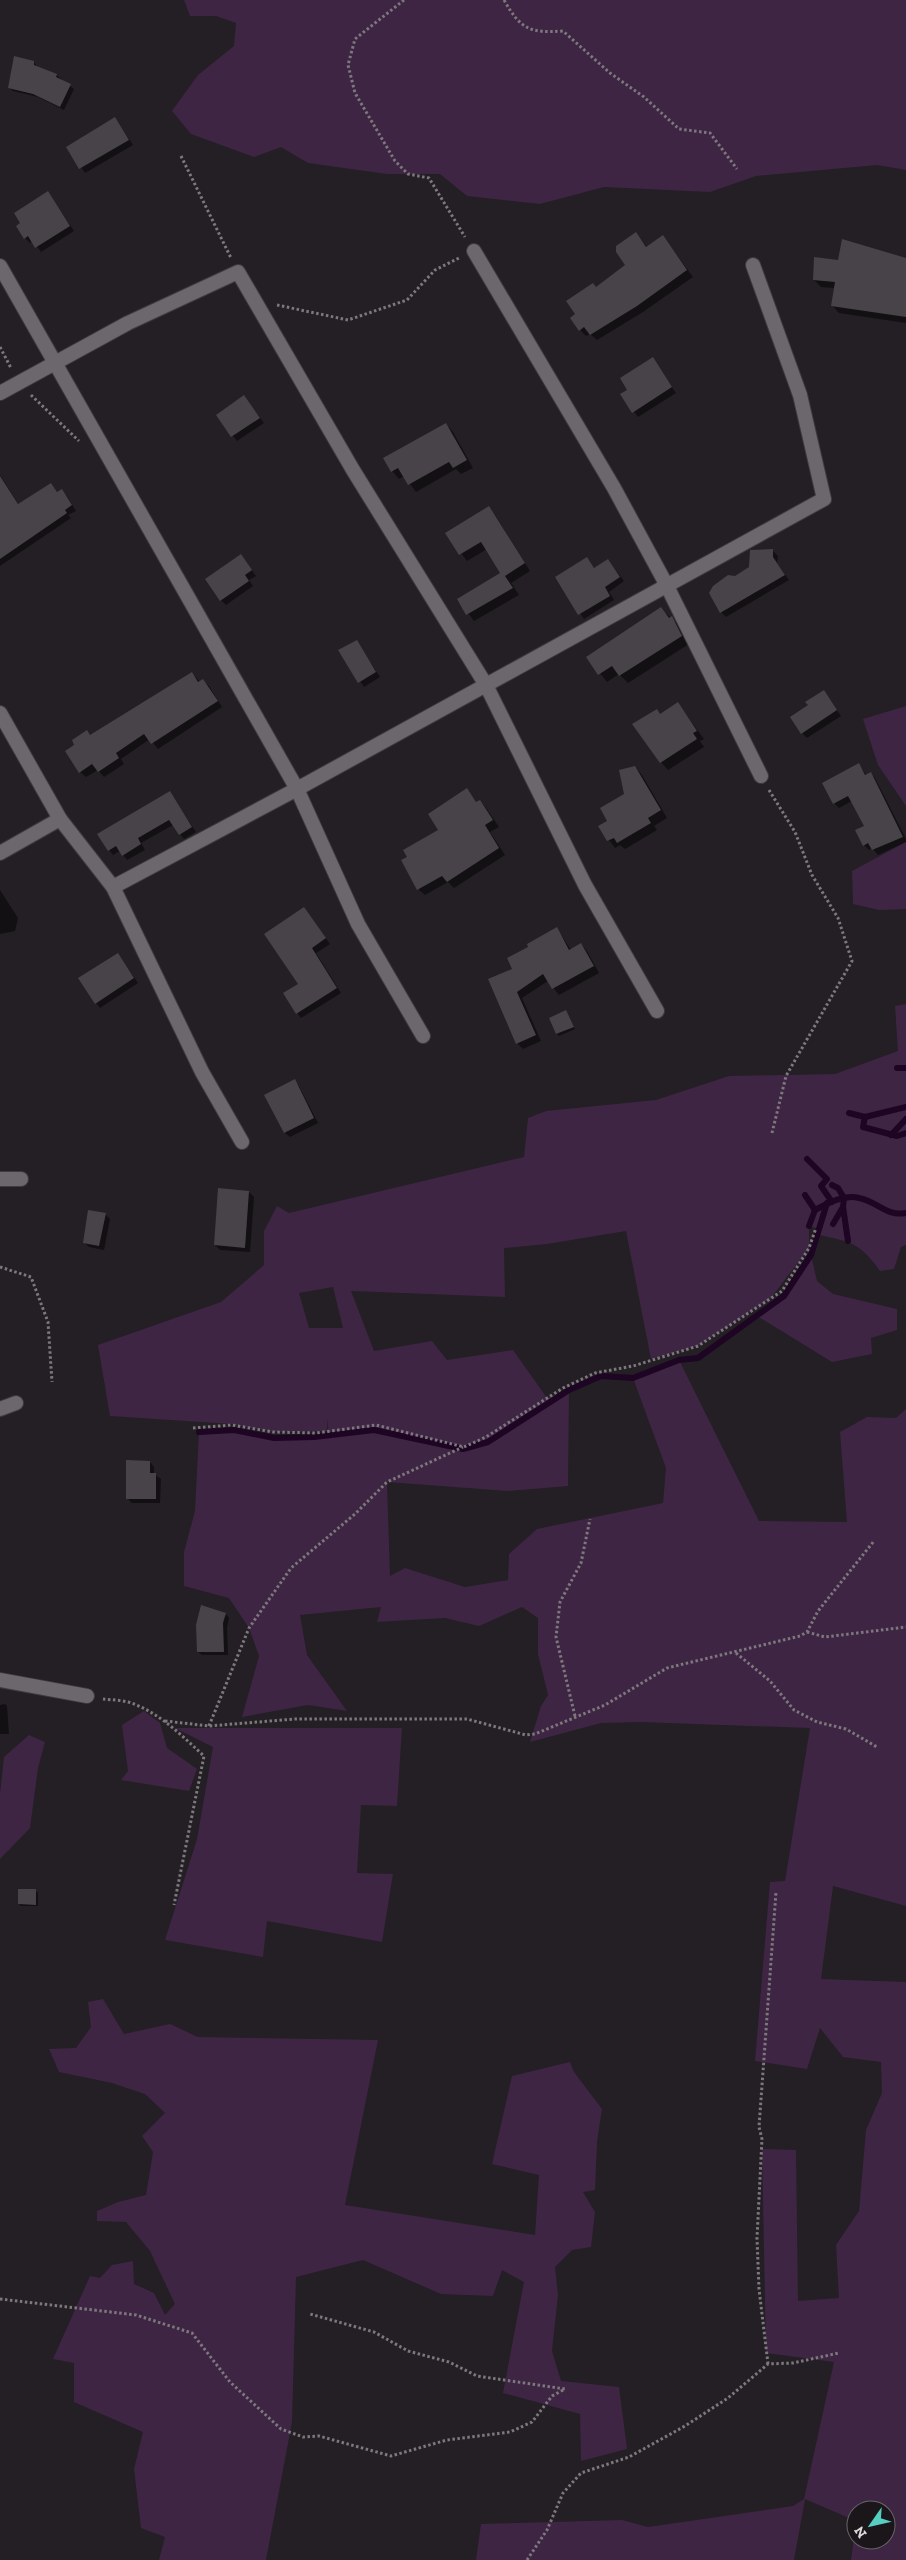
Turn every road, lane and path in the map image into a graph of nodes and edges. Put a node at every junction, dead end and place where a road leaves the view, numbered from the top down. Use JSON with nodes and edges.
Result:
{"nodes":[{"id":1,"x":404,"y":0,"type":"edge"},
{"id":2,"x":504,"y":0,"type":"edge"},
{"id":3,"x":181,"y":156,"type":"dead end"},
{"id":4,"x":737,"y":169,"type":"dead end"},
{"id":5,"x":474,"y":251,"type":"junction"},
{"id":6,"x":752,"y":265,"type":"dead end"},
{"id":7,"x":0,"y":266,"type":"edge"},
{"id":8,"x":238,"y":272,"type":"junction"},
{"id":9,"x":276,"y":305,"type":"dead end"},
{"id":10,"x":56,"y":362,"type":"junction"},
{"id":11,"x":0,"y":393,"type":"edge"},
{"id":12,"x":666,"y":584,"type":"junction"},
{"id":13,"x":486,"y":684,"type":"junction"},
{"id":14,"x":0,"y":713,"type":"edge"},
{"id":15,"x":761,"y":776,"type":"joint"},
{"id":16,"x":297,"y":790,"type":"junction"},
{"id":17,"x":60,"y":819,"type":"junction"},
{"id":18,"x":0,"y":853,"type":"edge"},
{"id":19,"x":113,"y":887,"type":"junction"},
{"id":20,"x":657,"y":1011,"type":"dead end"},
{"id":21,"x":423,"y":1036,"type":"dead end"},
{"id":22,"x":772,"y":1133,"type":"dead end"},
{"id":23,"x":242,"y":1142,"type":"dead end"},
{"id":24,"x":0,"y":1179,"type":"edge"},
{"id":25,"x":21,"y":1179,"type":"dead end"},
{"id":26,"x":816,"y":1228,"type":"dead end"},
{"id":27,"x":0,"y":1267,"type":"edge"},
{"id":28,"x":52,"y":1382,"type":"dead end"},
{"id":29,"x":16,"y":1403,"type":"dead end"},
{"id":30,"x":0,"y":1409,"type":"edge"},
{"id":31,"x":193,"y":1428,"type":"dead end"},
{"id":32,"x":464,"y":1447,"type":"junction"},
{"id":33,"x":590,"y":1519,"type":"dead end"},
{"id":34,"x":874,"y":1541,"type":"dead end"},
{"id":35,"x":906,"y":1628,"type":"edge"},
{"id":36,"x":807,"y":1632,"type":"junction"},
{"id":37,"x":736,"y":1653,"type":"junction"},
{"id":38,"x":0,"y":1680,"type":"edge"},
{"id":39,"x":87,"y":1696,"type":"joint"},
{"id":40,"x":575,"y":1716,"type":"junction"},
{"id":41,"x":165,"y":1721,"type":"junction"},
{"id":42,"x":208,"y":1726,"type":"junction"},
{"id":43,"x":877,"y":1747,"type":"dead end"},
{"id":44,"x":776,"y":1892,"type":"dead end"},
{"id":45,"x":174,"y":1905,"type":"dead end"},
{"id":46,"x":0,"y":2299,"type":"edge"},
{"id":47,"x":310,"y":2314,"type":"dead end"},
{"id":48,"x":839,"y":2353,"type":"dead end"},
{"id":49,"x":768,"y":2364,"type":"junction"},
{"id":50,"x":527,"y":2560,"type":"edge"}],
"edges":[{"from":1,"to":5,"type":"path"},
{"from":2,"to":4,"type":"path"},
{"from":3,"to":8,"type":"path"},
{"from":5,"to":9,"type":"path"},
{"from":5,"to":12,"type":"street"},
{"from":6,"to":12,"type":"street"},
{"from":7,"to":10,"type":"street"},
{"from":8,"to":10,"type":"street"},
{"from":8,"to":13,"type":"street"},
{"from":10,"to":11,"type":"street"},
{"from":10,"to":16,"type":"street"},
{"from":12,"to":13,"type":"street"},
{"from":12,"to":15,"type":"street"},
{"from":13,"to":16,"type":"street"},
{"from":13,"to":20,"type":"street"},
{"from":14,"to":17,"type":"street"},
{"from":15,"to":22,"type":"path"},
{"from":16,"to":19,"type":"street"},
{"from":16,"to":21,"type":"street"},
{"from":17,"to":18,"type":"street"},
{"from":17,"to":19,"type":"street"},
{"from":19,"to":23,"type":"street"},
{"from":24,"to":25,"type":"street"},
{"from":26,"to":32,"type":"path"},
{"from":27,"to":28,"type":"path"},
{"from":29,"to":30,"type":"street"},
{"from":31,"to":32,"type":"path"},
{"from":32,"to":42,"type":"path"},
{"from":33,"to":40,"type":"path"},
{"from":34,"to":36,"type":"path"},
{"from":35,"to":36,"type":"path"},
{"from":36,"to":37,"type":"path"},
{"from":37,"to":40,"type":"path"},
{"from":37,"to":43,"type":"path"},
{"from":38,"to":39,"type":"street"},
{"from":39,"to":41,"type":"path"},
{"from":40,"to":42,"type":"path"},
{"from":41,"to":42,"type":"path"},
{"from":41,"to":45,"type":"path"},
{"from":44,"to":49,"type":"path"},
{"from":46,"to":47,"type":"path"},
{"from":48,"to":49,"type":"path"},
{"from":49,"to":50,"type":"path"}]}
